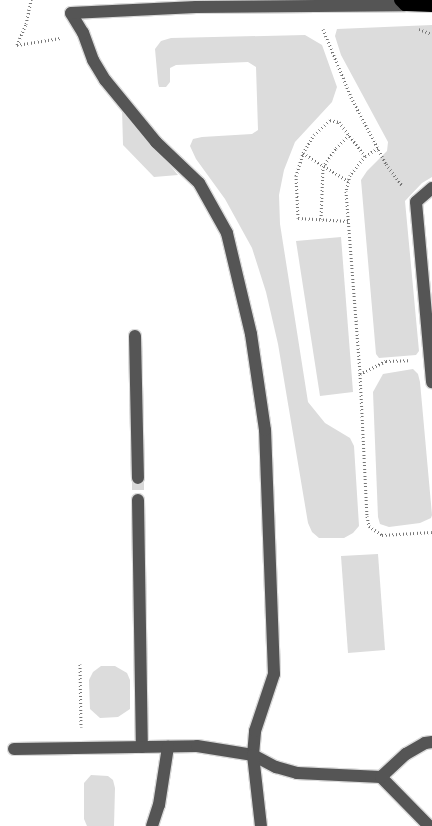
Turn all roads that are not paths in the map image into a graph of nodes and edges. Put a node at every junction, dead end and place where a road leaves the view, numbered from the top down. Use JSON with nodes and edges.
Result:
{"nodes":[{"id":1,"x":403,"y":3,"type":"edge"},
{"id":2,"x":116,"y":5,"type":"edge"},
{"id":3,"x":432,"y":6,"type":"edge"},
{"id":4,"x":432,"y":188,"type":"edge"},
{"id":5,"x":135,"y":336,"type":"dead end"},
{"id":6,"x":432,"y":382,"type":"edge"},
{"id":7,"x":138,"y":478,"type":"tunnel mouth"},
{"id":8,"x":138,"y":500,"type":"tunnel mouth"},
{"id":9,"x":432,"y":742,"type":"edge"},
{"id":10,"x":142,"y":747,"type":"junction"},
{"id":11,"x":168,"y":747,"type":"junction"},
{"id":12,"x":14,"y":749,"type":"dead end"},
{"id":13,"x":253,"y":755,"type":"junction"},
{"id":14,"x":381,"y":777,"type":"junction"},
{"id":15,"x":152,"y":826,"type":"edge"},
{"id":16,"x":261,"y":826,"type":"edge"},
{"id":17,"x":429,"y":826,"type":"edge"}],
"edges":[{"from":1,"to":2,"type":"street"},
{"from":1,"to":3,"type":"main road"},
{"from":2,"to":13,"type":"street"},
{"from":4,"to":6,"type":"street"},
{"from":5,"to":7,"type":"street"},
{"from":8,"to":10,"type":"street"},
{"from":9,"to":14,"type":"street"},
{"from":10,"to":11,"type":"street"},
{"from":10,"to":12,"type":"street"},
{"from":11,"to":13,"type":"street"},
{"from":11,"to":15,"type":"street"},
{"from":13,"to":14,"type":"street"},
{"from":13,"to":16,"type":"street"},
{"from":14,"to":17,"type":"street"}]}
